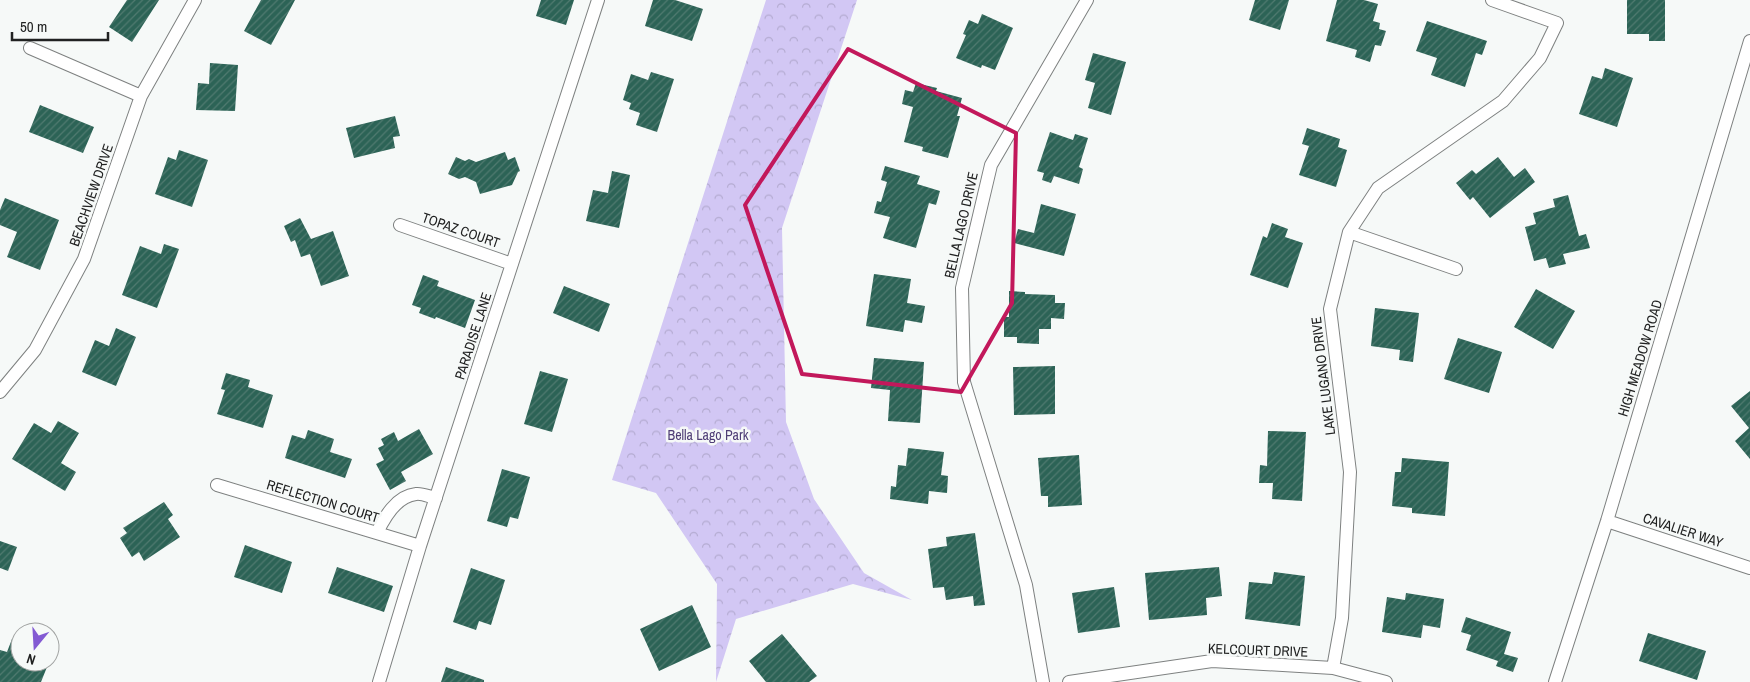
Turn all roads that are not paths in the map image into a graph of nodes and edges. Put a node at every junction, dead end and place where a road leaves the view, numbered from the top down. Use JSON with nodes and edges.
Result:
{"nodes":[{"id":1,"x":195,"y":0,"type":"edge"},
{"id":2,"x":598,"y":0,"type":"edge"},
{"id":3,"x":1087,"y":0,"type":"edge"},
{"id":4,"x":1492,"y":0,"type":"edge"},
{"id":5,"x":1750,"y":41,"type":"edge"},
{"id":6,"x":30,"y":48,"type":"dead end"},
{"id":7,"x":141,"y":96,"type":"junction"},
{"id":8,"x":400,"y":225,"type":"dead end"},
{"id":9,"x":1349,"y":232,"type":"junction"},
{"id":10,"x":512,"y":264,"type":"junction"},
{"id":11,"x":1456,"y":269,"type":"dead end"},
{"id":12,"x":0,"y":392,"type":"edge"},
{"id":13,"x":217,"y":485,"type":"dead end"},
{"id":14,"x":436,"y":498,"type":"junction"},
{"id":15,"x":1607,"y":521,"type":"junction"},
{"id":16,"x":377,"y":533,"type":"junction"},
{"id":17,"x":420,"y":546,"type":"junction"},
{"id":18,"x":1750,"y":568,"type":"edge"},
{"id":19,"x":1333,"y":668,"type":"junction"},
{"id":20,"x":380,"y":682,"type":"edge"},
{"id":21,"x":1043,"y":682,"type":"edge"},
{"id":22,"x":1069,"y":682,"type":"edge"},
{"id":23,"x":1386,"y":682,"type":"edge"},
{"id":24,"x":1555,"y":682,"type":"edge"}],
"edges":[{"from":1,"to":7,"type":"street","name":"BEACHVIEW DRIVE"},
{"from":2,"to":10,"type":"street","name":"PARADISE LANE"},
{"from":3,"to":21,"type":"street","name":"BELLA LAGO DRIVE"},
{"from":4,"to":9,"type":"street","name":"LAKE LUGANO DRIVE"},
{"from":5,"to":15,"type":"street","name":"HIGH MEADOW ROAD"},
{"from":6,"to":7,"type":"street"},
{"from":7,"to":12,"type":"street","name":"BEACHVIEW DRIVE"},
{"from":8,"to":10,"type":"street","name":"TOPAZ COURT"},
{"from":9,"to":11,"type":"street"},
{"from":9,"to":19,"type":"street","name":"LAKE LUGANO DRIVE"},
{"from":10,"to":14,"type":"street","name":"PARADISE LANE"},
{"from":13,"to":16,"type":"street","name":"REFLECTION COURT"},
{"from":14,"to":16,"type":"street"},
{"from":14,"to":17,"type":"street","name":"PARADISE LANE"},
{"from":15,"to":18,"type":"street","name":"CAVALIER WAY"},
{"from":15,"to":24,"type":"street","name":"HIGH MEADOW ROAD"},
{"from":16,"to":17,"type":"street","name":"REFLECTION COURT"},
{"from":17,"to":20,"type":"street","name":"PARADISE LANE"},
{"from":19,"to":22,"type":"street","name":"KELCOURT DRIVE"},
{"from":19,"to":23,"type":"street","name":"KELCOURT DRIVE"}]}
